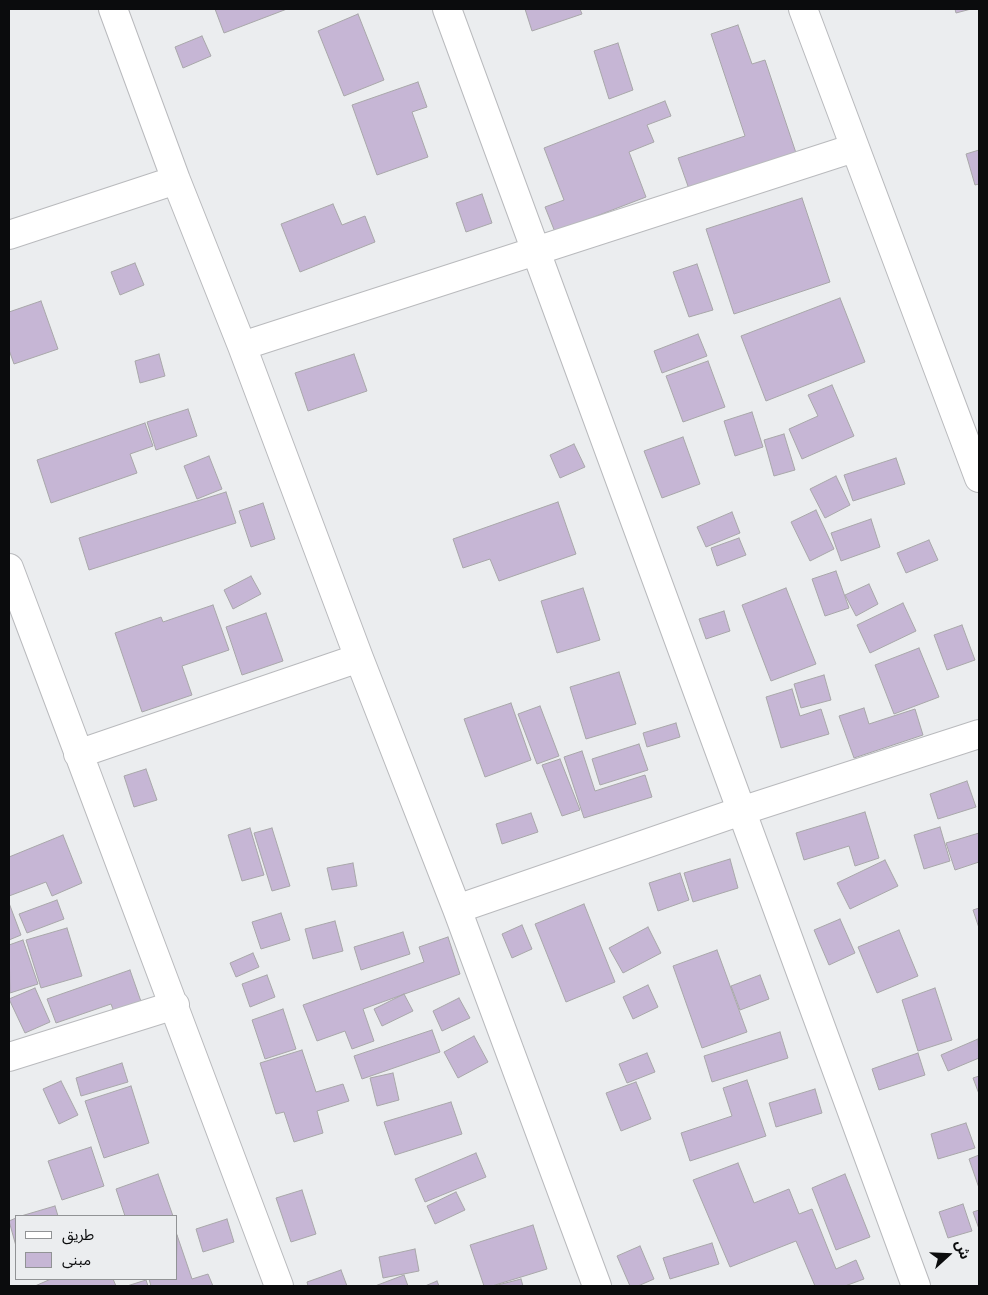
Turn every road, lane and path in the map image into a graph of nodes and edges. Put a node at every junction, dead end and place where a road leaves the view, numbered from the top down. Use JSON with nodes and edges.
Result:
{"nodes":[{"id":1,"x":113,"y":9,"type":"edge"},
{"id":2,"x":447,"y":9,"type":"edge"},
{"id":3,"x":803,"y":9,"type":"edge"},
{"id":4,"x":854,"y":148,"type":"junction"},
{"id":5,"x":176,"y":180,"type":"junction"},
{"id":6,"x":9,"y":235,"type":"edge"},
{"id":7,"x":534,"y":251,"type":"junction"},
{"id":8,"x":242,"y":346,"type":"junction"},
{"id":9,"x":979,"y":478,"type":"edge"},
{"id":10,"x":9,"y":568,"type":"edge"},
{"id":11,"x":359,"y":658,"type":"junction"},
{"id":12,"x":979,"y":734,"type":"edge"},
{"id":13,"x":78,"y":754,"type":"junction"},
{"id":14,"x":741,"y":811,"type":"junction"},
{"id":15,"x":457,"y":909,"type":"junction"},
{"id":16,"x":175,"y":1005,"type":"junction"},
{"id":17,"x":9,"y":1057,"type":"edge"},
{"id":18,"x":280,"y":1286,"type":"edge"},
{"id":19,"x":598,"y":1286,"type":"edge"},
{"id":20,"x":916,"y":1286,"type":"edge"}],
"edges":[{"from":1,"to":5,"type":"street"},
{"from":2,"to":7,"type":"street"},
{"from":3,"to":4,"type":"street"},
{"from":4,"to":7,"type":"street"},
{"from":4,"to":9,"type":"street"},
{"from":5,"to":6,"type":"street"},
{"from":5,"to":8,"type":"street"},
{"from":7,"to":8,"type":"street"},
{"from":7,"to":14,"type":"street"},
{"from":8,"to":11,"type":"street"},
{"from":10,"to":13,"type":"street"},
{"from":11,"to":13,"type":"street"},
{"from":11,"to":15,"type":"street"},
{"from":12,"to":14,"type":"street"},
{"from":13,"to":16,"type":"street"},
{"from":14,"to":15,"type":"street"},
{"from":14,"to":20,"type":"street"},
{"from":15,"to":19,"type":"street"},
{"from":16,"to":17,"type":"street"},
{"from":16,"to":18,"type":"street"}]}
